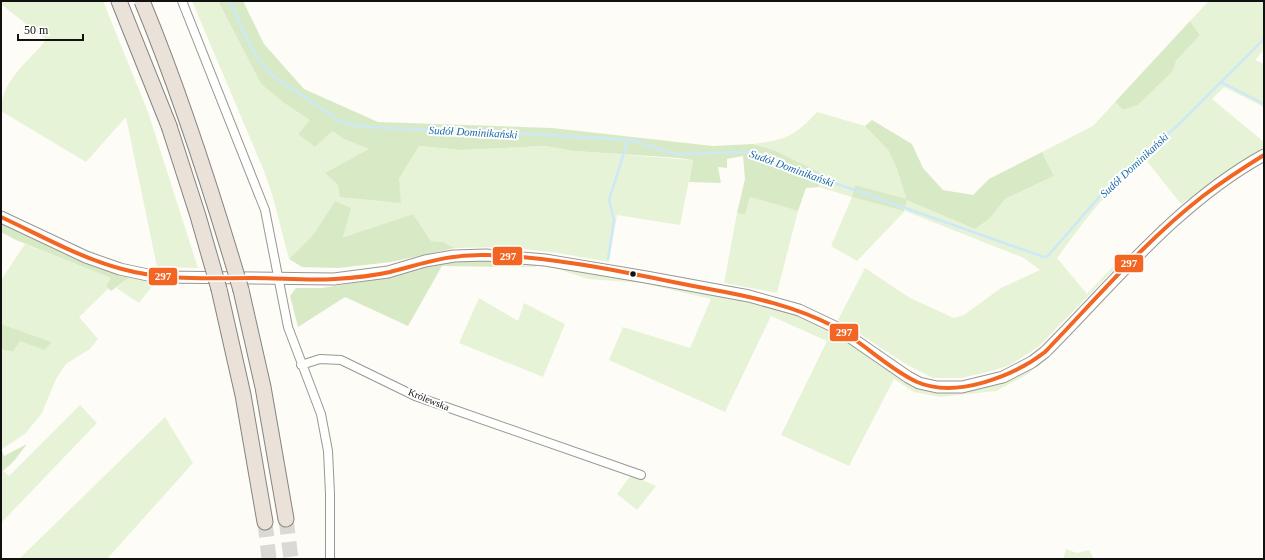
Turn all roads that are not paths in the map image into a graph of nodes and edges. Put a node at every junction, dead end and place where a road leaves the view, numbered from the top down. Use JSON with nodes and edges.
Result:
{"nodes":[{"id":1,"x":119,"y":1,"type":"edge"},
{"id":2,"x":142,"y":1,"type":"edge"},
{"id":3,"x":182,"y":1,"type":"edge"},
{"id":4,"x":1264,"y":155,"type":"edge"},
{"id":5,"x":1,"y":217,"type":"edge"},
{"id":6,"x":278,"y":280,"type":"junction"},
{"id":7,"x":301,"y":365,"type":"junction"},
{"id":8,"x":641,"y":475,"type":"dead end"},
{"id":9,"x":286,"y":519,"type":"tunnel mouth"},
{"id":10,"x":265,"y":522,"type":"tunnel mouth"},
{"id":11,"x":330,"y":559,"type":"edge"}],
"edges":[{"from":1,"to":10,"type":"highway","bridge":true},
{"from":2,"to":9,"type":"highway","bridge":true},
{"from":3,"to":6,"type":"street"},
{"from":4,"to":6,"type":"street"},
{"from":5,"to":6,"type":"street"},
{"from":6,"to":7,"type":"street"},
{"from":7,"to":8,"type":"street","name":"Królewska"},
{"from":7,"to":11,"type":"street"}]}
